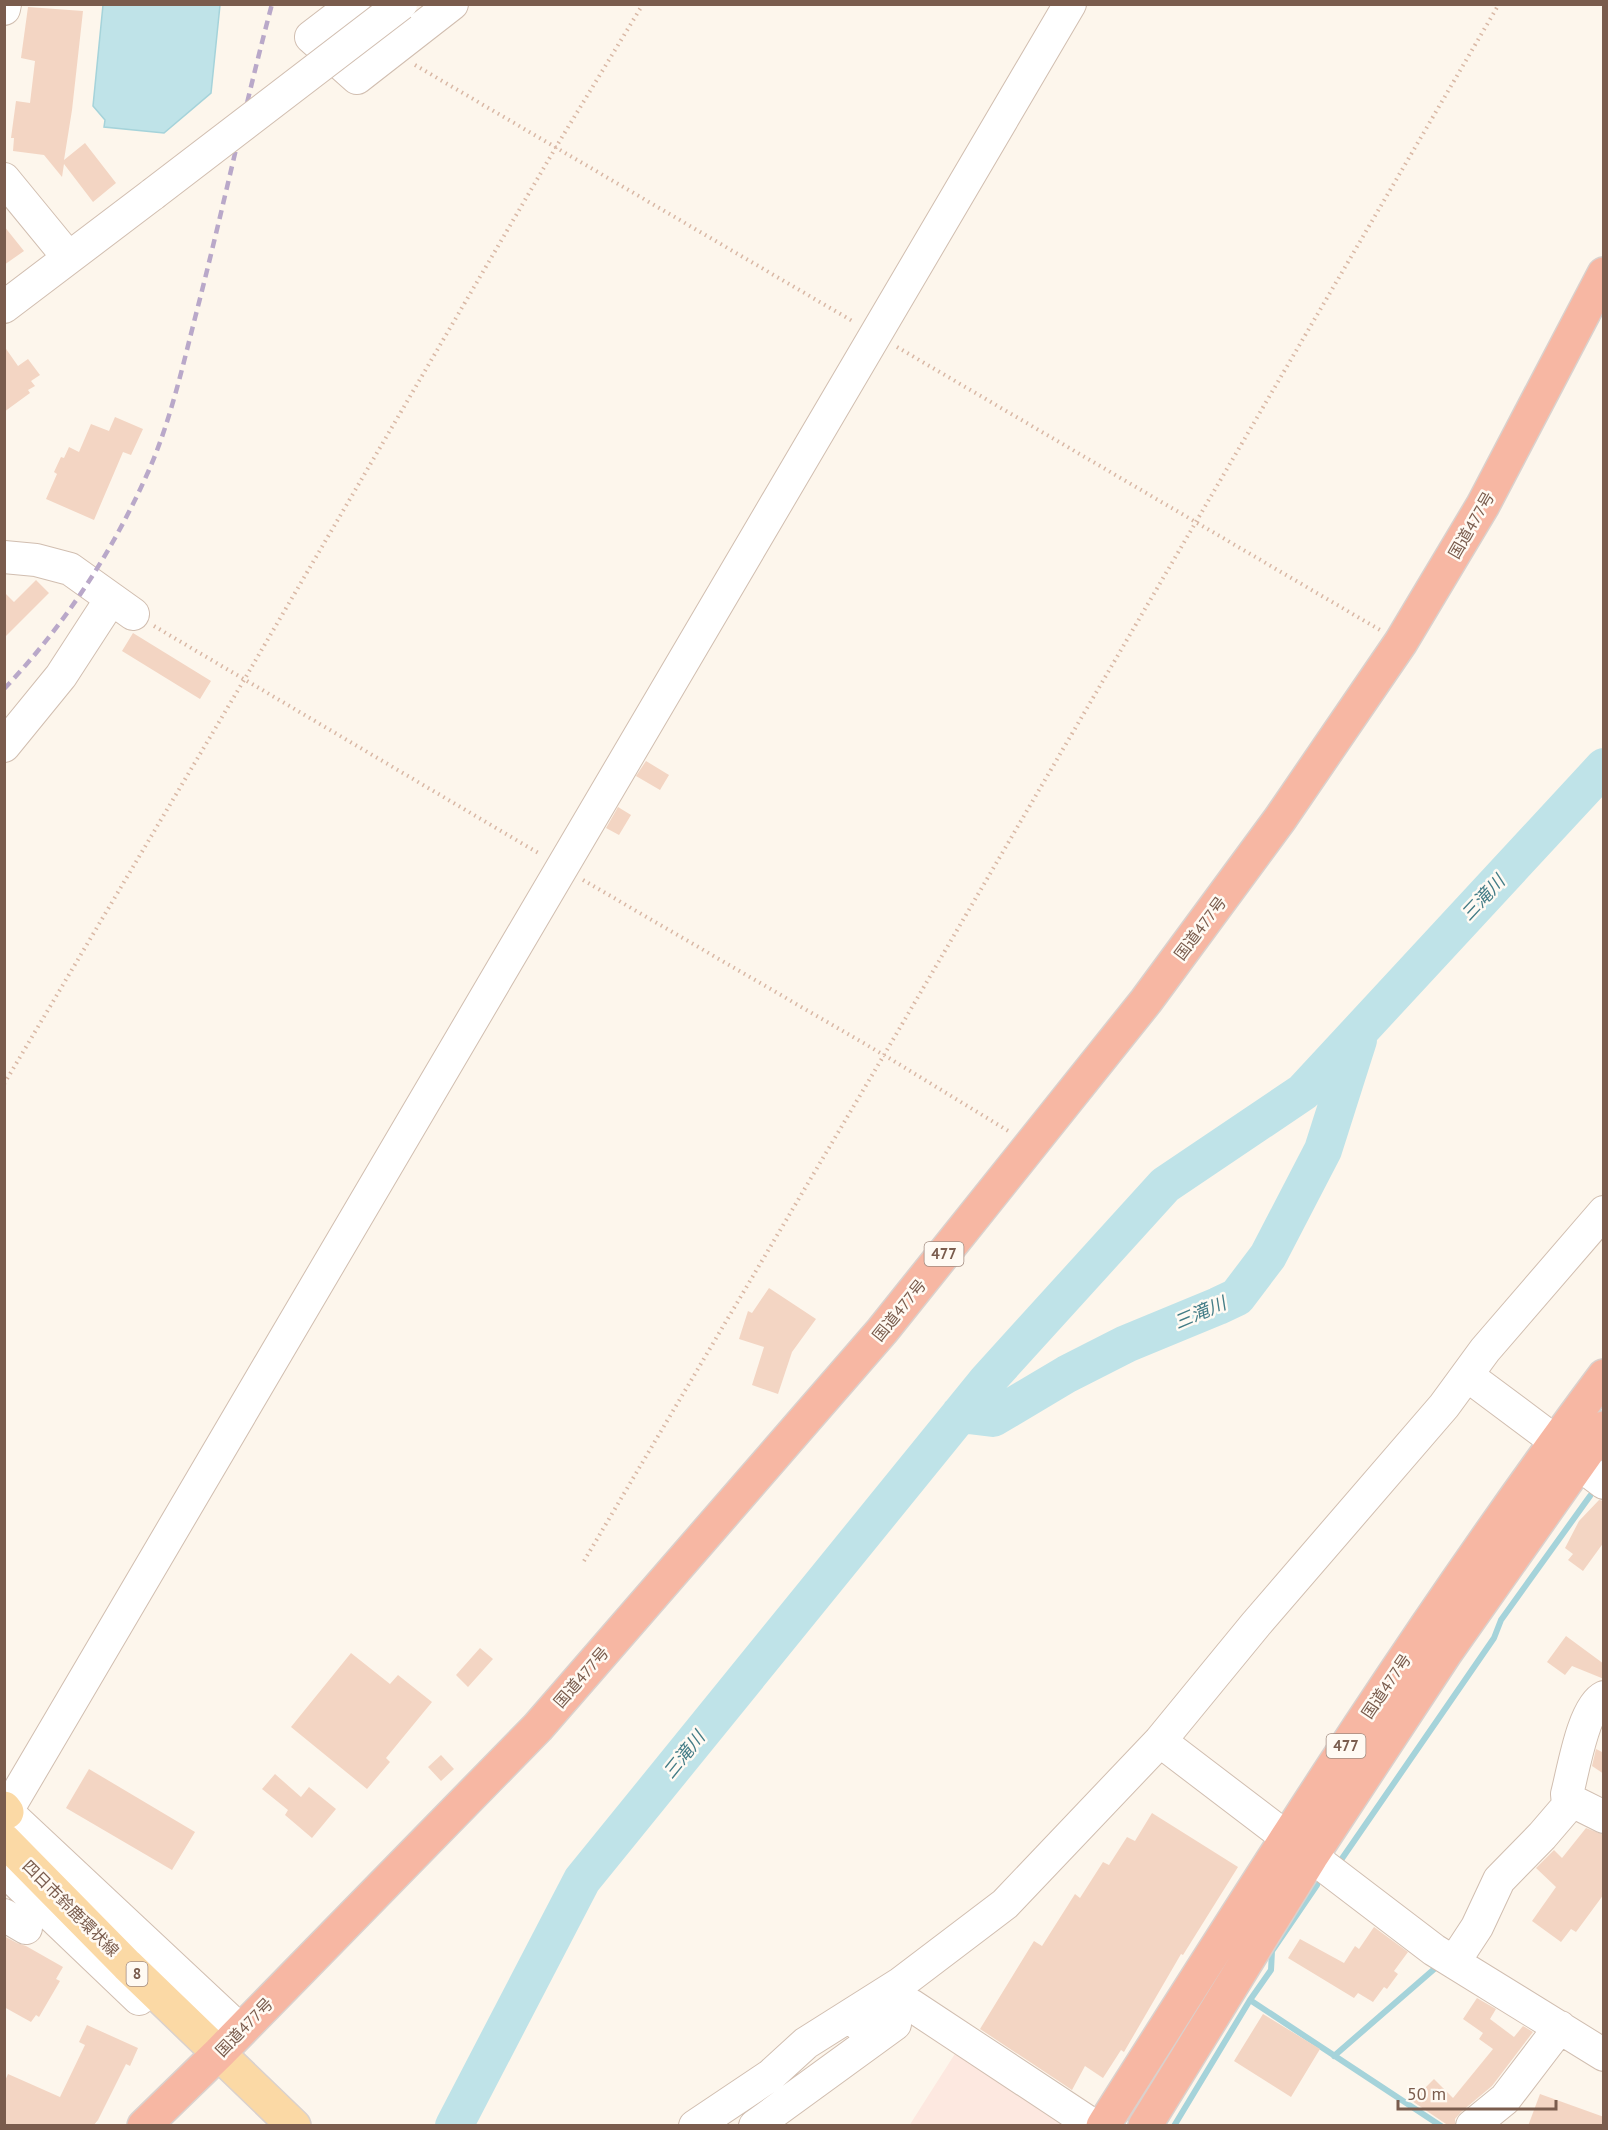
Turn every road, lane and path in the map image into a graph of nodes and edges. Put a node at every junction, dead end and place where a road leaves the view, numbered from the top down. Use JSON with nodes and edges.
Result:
{"nodes":[{"id":1,"x":354,"y":4,"type":"edge"},
{"id":2,"x":401,"y":4,"type":"edge"},
{"id":3,"x":452,"y":4,"type":"edge"},
{"id":4,"x":643,"y":4,"type":"edge"},
{"id":5,"x":1070,"y":4,"type":"edge"},
{"id":6,"x":1499,"y":4,"type":"edge"},
{"id":7,"x":391,"y":52,"type":"junction"},
{"id":8,"x":556,"y":147,"type":"junction"},
{"id":9,"x":4,"y":179,"type":"edge"},
{"id":10,"x":68,"y":257,"type":"junction"},
{"id":11,"x":1604,"y":274,"type":"edge"},
{"id":12,"x":4,"y":307,"type":"edge"},
{"id":13,"x":875,"y":334,"type":"junction"},
{"id":14,"x":1195,"y":522,"type":"junction"},
{"id":15,"x":8,"y":560,"type":"edge"},
{"id":16,"x":122,"y":606,"type":"junction"},
{"id":17,"x":1401,"y":642,"type":"junction"},
{"id":18,"x":244,"y":680,"type":"junction"},
{"id":19,"x":4,"y":746,"type":"edge"},
{"id":20,"x":562,"y":868,"type":"junction"},
{"id":21,"x":884,"y":1055,"type":"junction"},
{"id":22,"x":4,"y":1084,"type":"edge"},
{"id":23,"x":1031,"y":1145,"type":"junction"},
{"id":24,"x":1604,"y":1212,"type":"edge"},
{"id":25,"x":1467,"y":1376,"type":"junction"},
{"id":26,"x":1604,"y":1376,"type":"edge"},
{"id":27,"x":1604,"y":1428,"type":"edge"},
{"id":28,"x":1555,"y":1441,"type":"junction"},
{"id":29,"x":1578,"y":1463,"type":"junction"},
{"id":30,"x":1604,"y":1483,"type":"edge"},
{"id":31,"x":584,"y":1561,"type":"dead end"},
{"id":32,"x":1604,"y":1697,"type":"edge"},
{"id":33,"x":1160,"y":1741,"type":"junction"},
{"id":34,"x":1568,"y":1805,"type":"junction"},
{"id":35,"x":1604,"y":1817,"type":"edge"},
{"id":36,"x":6,"y":1832,"type":"edge"},
{"id":37,"x":1285,"y":1838,"type":"junction"},
{"id":38,"x":1311,"y":1857,"type":"junction"},
{"id":39,"x":1454,"y":1962,"type":"junction"},
{"id":40,"x":917,"y":2008,"type":"junction"},
{"id":41,"x":1560,"y":2027,"type":"junction"},
{"id":42,"x":222,"y":2049,"type":"junction"},
{"id":43,"x":1604,"y":2055,"type":"edge"},
{"id":44,"x":771,"y":2075,"type":"junction"},
{"id":45,"x":144,"y":2126,"type":"edge"},
{"id":46,"x":294,"y":2126,"type":"edge"},
{"id":47,"x":695,"y":2126,"type":"edge"},
{"id":48,"x":755,"y":2126,"type":"edge"},
{"id":49,"x":1094,"y":2126,"type":"edge"},
{"id":50,"x":1103,"y":2126,"type":"edge"},
{"id":51,"x":1145,"y":2126,"type":"edge"},
{"id":52,"x":1472,"y":2126,"type":"edge"}],
"edges":[{"from":1,"to":7,"type":"street"},
{"from":2,"to":10,"type":"street","bridge":true},
{"from":3,"to":7,"type":"street"},
{"from":4,"to":8,"type":"path"},
{"from":5,"to":13,"type":"street"},
{"from":6,"to":14,"type":"path"},
{"from":7,"to":8,"type":"path"},
{"from":8,"to":13,"type":"path"},
{"from":8,"to":18,"type":"path"},
{"from":9,"to":10,"type":"street"},
{"from":10,"to":12,"type":"street"},
{"from":11,"to":17,"type":"highway","name":"国道477号","number":"477"},
{"from":13,"to":14,"type":"path"},
{"from":13,"to":20,"type":"street"},
{"from":14,"to":17,"type":"path"},
{"from":14,"to":21,"type":"path"},
{"from":15,"to":16,"type":"street"},
{"from":16,"to":18,"type":"path"},
{"from":16,"to":19,"type":"street"},
{"from":17,"to":23,"type":"highway","name":"国道477号","number":"477"},
{"from":18,"to":20,"type":"path"},
{"from":18,"to":22,"type":"path"},
{"from":20,"to":21,"type":"path"},
{"from":20,"to":36,"type":"street"},
{"from":21,"to":23,"type":"path"},
{"from":21,"to":31,"type":"path"},
{"from":23,"to":42,"type":"highway","name":"国道477号","number":"477"},
{"from":24,"to":25,"type":"street"},
{"from":25,"to":28,"type":"street"},
{"from":25,"to":33,"type":"street"},
{"from":26,"to":28,"type":"highway","name":"国道477号","number":"477"},
{"from":27,"to":29,"type":"highway","name":"国道477号","number":"477"},
{"from":28,"to":29,"type":"street"},
{"from":28,"to":37,"type":"highway","name":"国道477号","number":"477"},
{"from":29,"to":30,"type":"street"},
{"from":29,"to":38,"type":"highway","name":"国道477号","number":"477"},
{"from":32,"to":34,"type":"street"},
{"from":33,"to":37,"type":"street"},
{"from":33,"to":44,"type":"street"},
{"from":34,"to":35,"type":"street"},
{"from":34,"to":39,"type":"street"},
{"from":36,"to":42,"type":"main road","name":"四日市鈴鹿環状線","number":"8"},
{"from":37,"to":38,"type":"street"},
{"from":37,"to":50,"type":"highway","name":"国道477号","number":"477"},
{"from":38,"to":39,"type":"street"},
{"from":38,"to":51,"type":"highway","name":"国道477号","number":"477"},
{"from":39,"to":41,"type":"street"},
{"from":40,"to":44,"type":"street"},
{"from":40,"to":48,"type":"street"},
{"from":40,"to":49,"type":"street"},
{"from":41,"to":43,"type":"street"},
{"from":41,"to":52,"type":"street"},
{"from":42,"to":45,"type":"highway","name":"国道477号","number":"477"},
{"from":42,"to":46,"type":"main road","name":"四日市鈴鹿環状線","number":"8"},
{"from":44,"to":47,"type":"street"}]}
